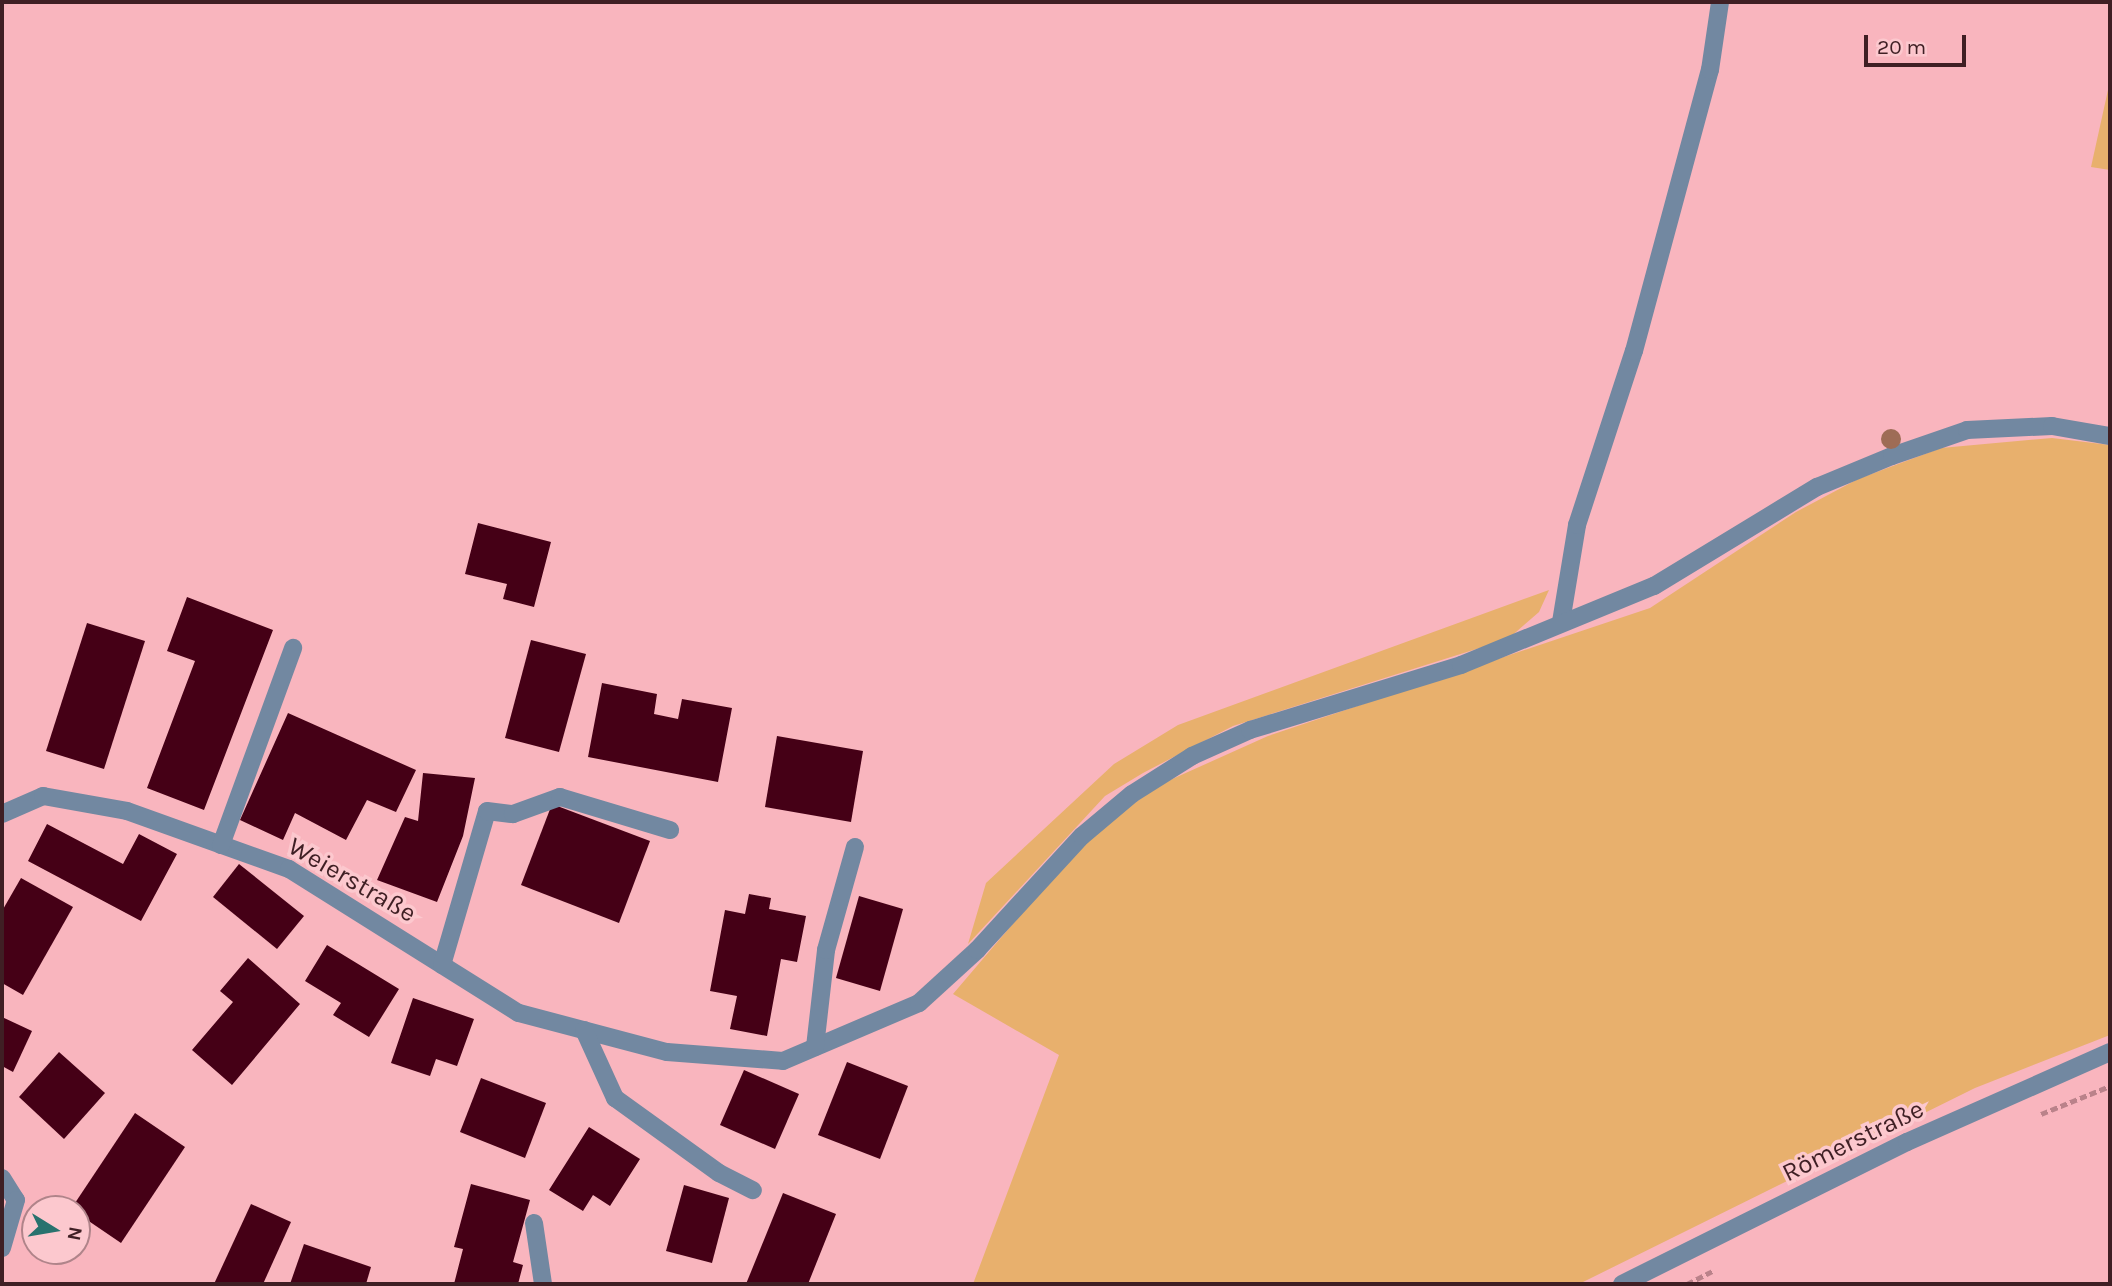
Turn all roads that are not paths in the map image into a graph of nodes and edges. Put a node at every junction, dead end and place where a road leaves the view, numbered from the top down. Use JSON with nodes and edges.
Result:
{"nodes":[{"id":1,"x":1720,"y":2,"type":"edge"},
{"id":2,"x":2110,"y":436,"type":"edge"},
{"id":3,"x":1561,"y":622,"type":"junction"},
{"id":4,"x":293,"y":648,"type":"dead end"},
{"id":5,"x":2,"y":814,"type":"edge"},
{"id":6,"x":670,"y":830,"type":"dead end"},
{"id":7,"x":221,"y":845,"type":"junction"},
{"id":8,"x":855,"y":847,"type":"dead end"},
{"id":9,"x":442,"y":965,"type":"junction"},
{"id":10,"x":584,"y":1030,"type":"junction"},
{"id":11,"x":815,"y":1048,"type":"junction"},
{"id":12,"x":2110,"y":1052,"type":"edge"},
{"id":13,"x":2,"y":1178,"type":"edge"},
{"id":14,"x":753,"y":1190,"type":"dead end"},
{"id":15,"x":534,"y":1223,"type":"dead end"},
{"id":16,"x":2,"y":1248,"type":"edge"},
{"id":17,"x":543,"y":1284,"type":"edge"},
{"id":18,"x":1622,"y":1284,"type":"edge"}],
"edges":[{"from":1,"to":3,"type":"street"},
{"from":2,"to":3,"type":"street","name":"Weierstraße"},
{"from":3,"to":11,"type":"street","name":"Weierstraße"},
{"from":4,"to":7,"type":"street"},
{"from":5,"to":7,"type":"street","name":"Weierstraße"},
{"from":6,"to":9,"type":"street"},
{"from":7,"to":9,"type":"street","name":"Weierstraße"},
{"from":8,"to":11,"type":"street"},
{"from":9,"to":10,"type":"street","name":"Weierstraße"},
{"from":10,"to":11,"type":"street","name":"Weierstraße"},
{"from":10,"to":14,"type":"street"},
{"from":12,"to":18,"type":"street","name":"Römerstraße"},
{"from":13,"to":16,"type":"street"},
{"from":15,"to":17,"type":"street"}]}
